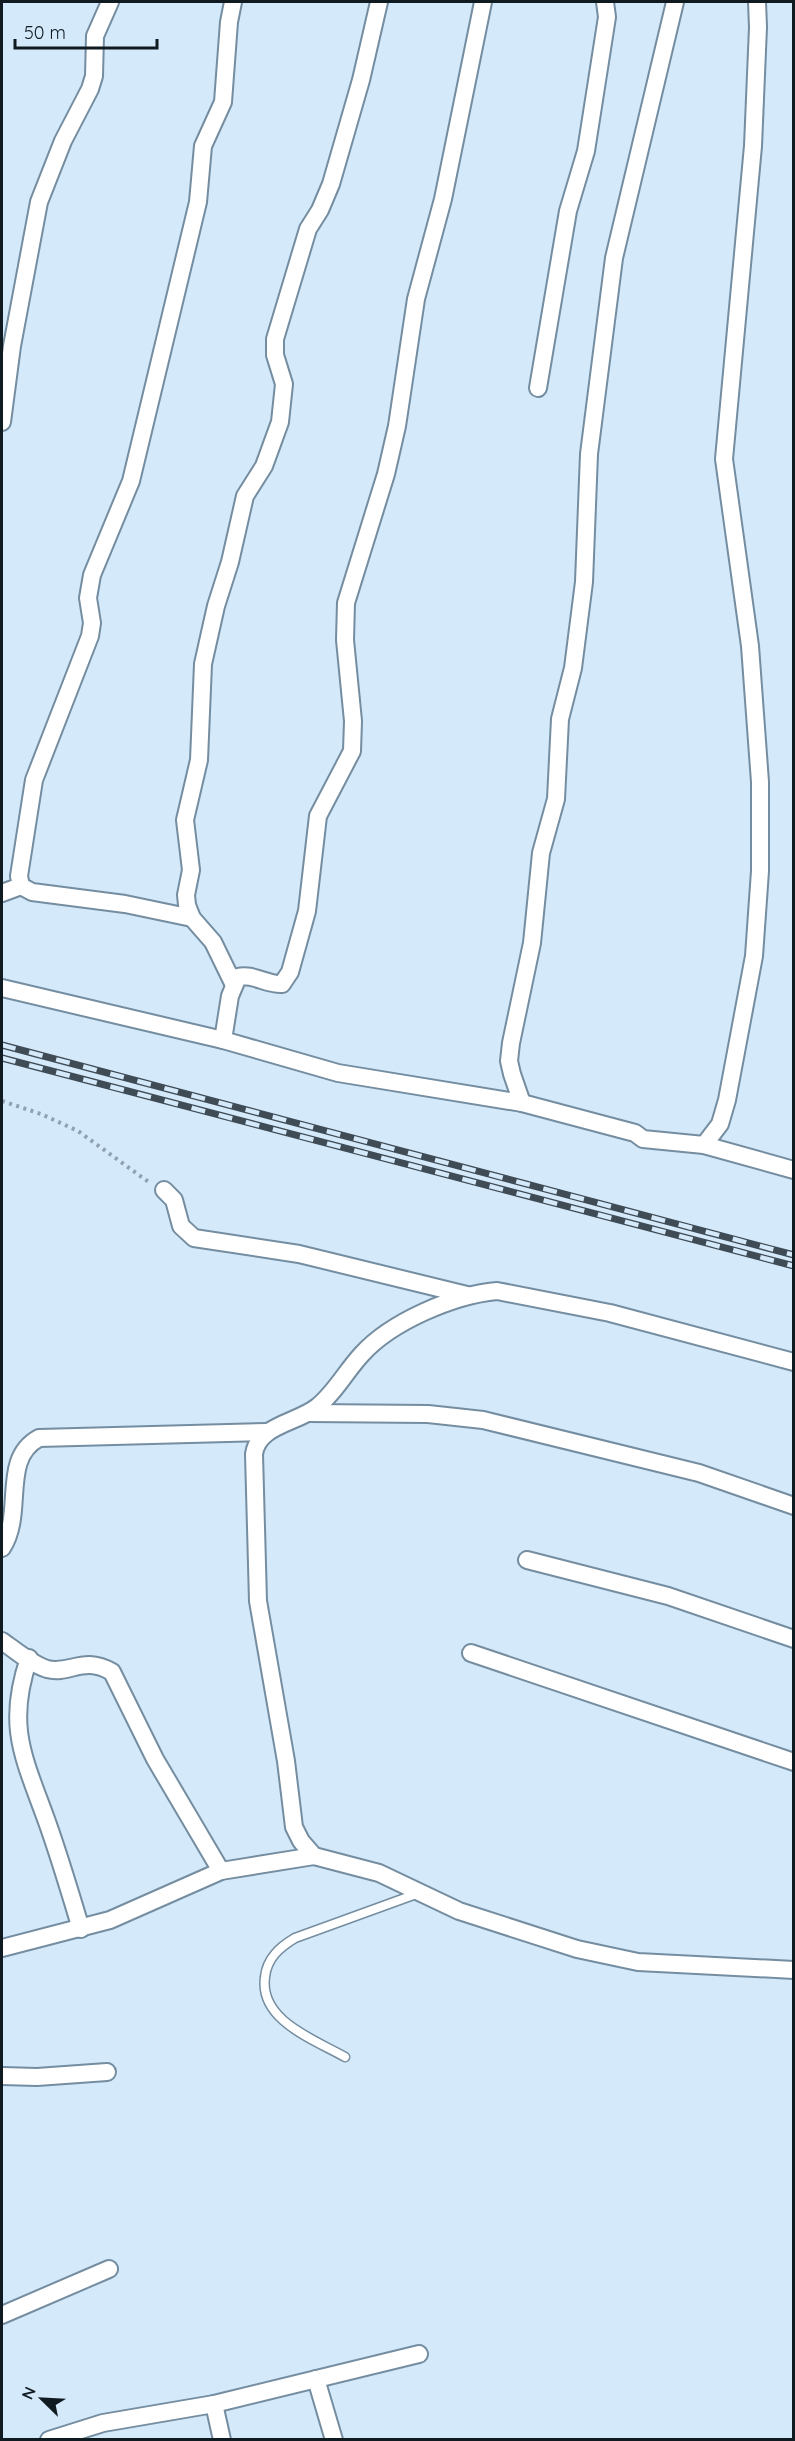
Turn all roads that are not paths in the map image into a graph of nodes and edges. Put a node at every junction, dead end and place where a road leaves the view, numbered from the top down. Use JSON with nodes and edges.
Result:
{"nodes":[{"id":1,"x":110,"y":2,"type":"edge"},
{"id":2,"x":233,"y":2,"type":"edge"},
{"id":3,"x":379,"y":2,"type":"edge"},
{"id":4,"x":483,"y":2,"type":"edge"},
{"id":5,"x":605,"y":2,"type":"edge"},
{"id":6,"x":675,"y":2,"type":"edge"},
{"id":7,"x":757,"y":2,"type":"edge"},
{"id":8,"x":538,"y":388,"type":"dead end"},
{"id":9,"x":2,"y":422,"type":"edge"},
{"id":10,"x":21,"y":886,"type":"junction"},
{"id":11,"x":2,"y":893,"type":"edge"},
{"id":12,"x":192,"y":918,"type":"junction"},
{"id":13,"x":233,"y":983,"type":"junction"},
{"id":14,"x":2,"y":988,"type":"edge"},
{"id":15,"x":224,"y":1040,"type":"junction"},
{"id":16,"x":522,"y":1103,"type":"junction"},
{"id":17,"x":704,"y":1145,"type":"junction"},
{"id":18,"x":794,"y":1170,"type":"edge"},
{"id":19,"x":164,"y":1190,"type":"road end"},
{"id":20,"x":467,"y":1295,"type":"junction"},
{"id":21,"x":794,"y":1362,"type":"edge"},
{"id":22,"x":309,"y":1413,"type":"junction"},
{"id":23,"x":267,"y":1432,"type":"junction"},
{"id":24,"x":794,"y":1506,"type":"edge"},
{"id":25,"x":2,"y":1548,"type":"edge"},
{"id":26,"x":527,"y":1560,"type":"dead end"},
{"id":27,"x":794,"y":1639,"type":"edge"},
{"id":28,"x":2,"y":1641,"type":"edge"},
{"id":29,"x":471,"y":1653,"type":"dead end"},
{"id":30,"x":28,"y":1658,"type":"junction"},
{"id":31,"x":794,"y":1762,"type":"edge"},
{"id":32,"x":314,"y":1856,"type":"junction"},
{"id":33,"x":221,"y":1871,"type":"junction"},
{"id":34,"x":422,"y":1892,"type":"junction"},
{"id":35,"x":81,"y":1929,"type":"junction"},
{"id":36,"x":2,"y":1948,"type":"edge"},
{"id":37,"x":794,"y":1970,"type":"edge"},
{"id":38,"x":345,"y":2056,"type":"dead end"},
{"id":39,"x":107,"y":2073,"type":"dead end"},
{"id":40,"x":2,"y":2076,"type":"edge"},
{"id":41,"x":109,"y":2270,"type":"dead end"},
{"id":42,"x":2,"y":2315,"type":"edge"},
{"id":43,"x":419,"y":2354,"type":"dead end"},
{"id":44,"x":316,"y":2379,"type":"junction"},
{"id":45,"x":214,"y":2404,"type":"junction"},
{"id":46,"x":104,"y":2431,"type":"edge"},
{"id":47,"x":49,"y":2439,"type":"edge"},
{"id":48,"x":222,"y":2439,"type":"edge"},
{"id":49,"x":334,"y":2439,"type":"edge"}],
"edges":[{"from":1,"to":9,"type":"street"},
{"from":2,"to":10,"type":"street"},
{"from":3,"to":12,"type":"street"},
{"from":4,"to":13,"type":"street"},
{"from":5,"to":8,"type":"street"},
{"from":6,"to":16,"type":"street"},
{"from":7,"to":17,"type":"street"},
{"from":10,"to":11,"type":"street"},
{"from":10,"to":12,"type":"street"},
{"from":12,"to":13,"type":"street"},
{"from":13,"to":15,"type":"street"},
{"from":14,"to":15,"type":"street"},
{"from":15,"to":16,"type":"street"},
{"from":16,"to":17,"type":"street"},
{"from":17,"to":18,"type":"street"},
{"from":19,"to":20,"type":"street"},
{"from":20,"to":21,"type":"street"},
{"from":20,"to":22,"type":"street"},
{"from":22,"to":23,"type":"street"},
{"from":22,"to":24,"type":"street"},
{"from":23,"to":25,"type":"street"},
{"from":23,"to":32,"type":"street"},
{"from":26,"to":27,"type":"street"},
{"from":28,"to":30,"type":"street"},
{"from":29,"to":31,"type":"street"},
{"from":30,"to":33,"type":"street"},
{"from":30,"to":35,"type":"street"},
{"from":32,"to":33,"type":"street"},
{"from":32,"to":34,"type":"street"},
{"from":33,"to":35,"type":"street"},
{"from":34,"to":37,"type":"street"},
{"from":34,"to":38,"type":"lane"},
{"from":35,"to":36,"type":"street"},
{"from":39,"to":40,"type":"street"},
{"from":41,"to":42,"type":"street"},
{"from":43,"to":44,"type":"street"},
{"from":44,"to":45,"type":"street"},
{"from":44,"to":49,"type":"street"},
{"from":45,"to":46,"type":"street"},
{"from":45,"to":48,"type":"street"},
{"from":46,"to":47,"type":"street"}]}
